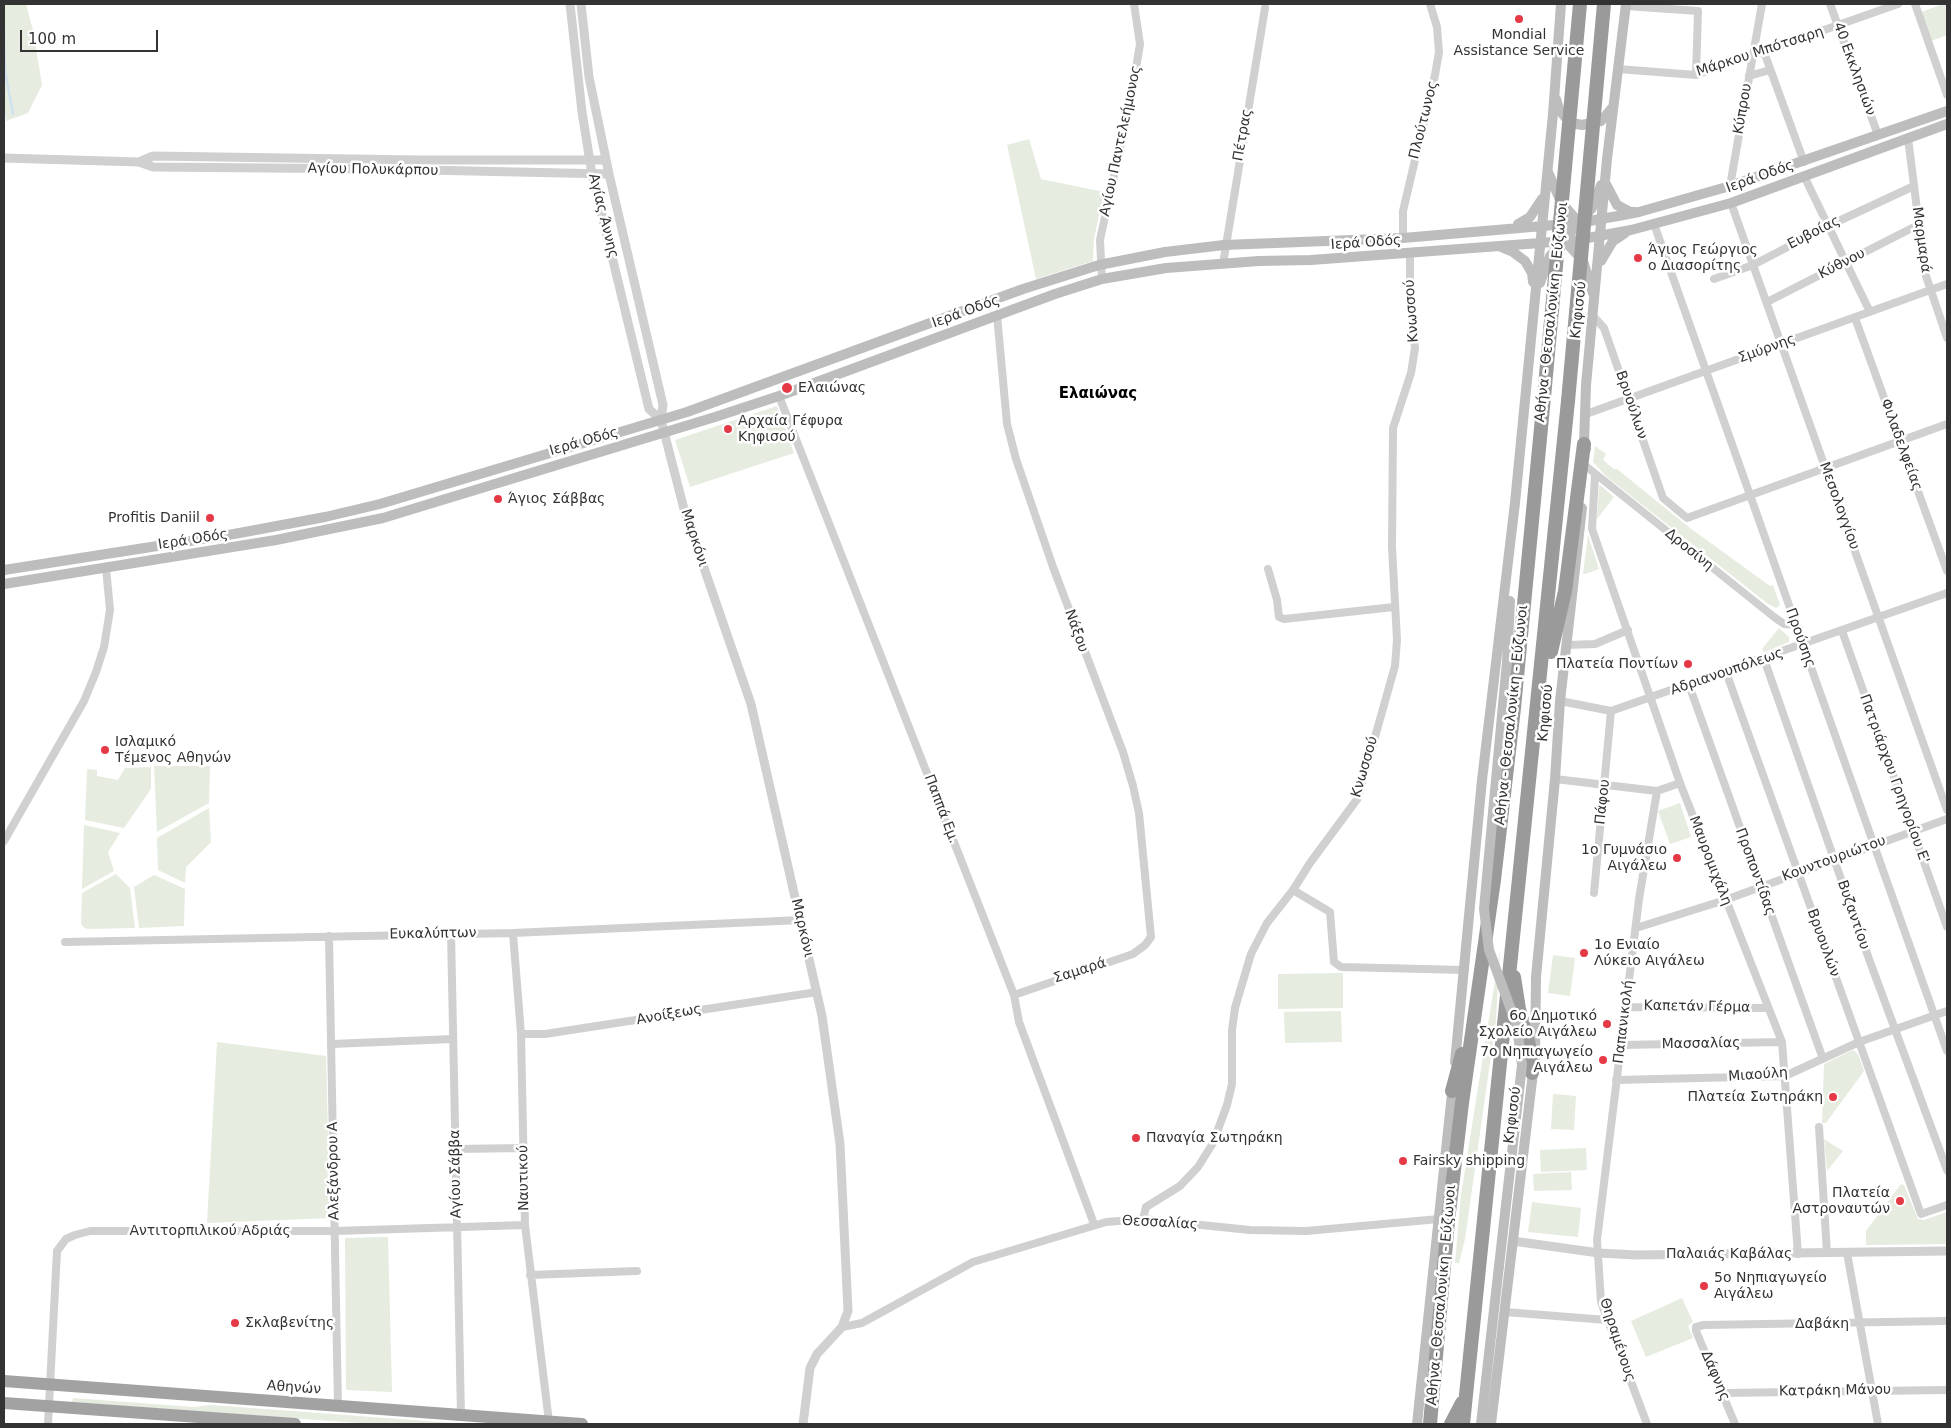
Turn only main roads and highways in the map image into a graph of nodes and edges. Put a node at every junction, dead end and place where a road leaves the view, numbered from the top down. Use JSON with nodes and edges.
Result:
{"nodes":[{"id":1,"x":1561,"y":4,"type":"edge"},
{"id":2,"x":1580,"y":4,"type":"edge"},
{"id":3,"x":1604,"y":4,"type":"edge"},
{"id":4,"x":1626,"y":5,"type":"edge"},
{"id":5,"x":1555,"y":91,"type":"junction"},
{"id":6,"x":1616,"y":96,"type":"junction"},
{"id":7,"x":1947,"y":111,"type":"edge"},
{"id":8,"x":1947,"y":124,"type":"edge"},
{"id":9,"x":1607,"y":169,"type":"junction"},
{"id":10,"x":1547,"y":170,"type":"junction"},
{"id":11,"x":1606,"y":184,"type":"junction"},
{"id":12,"x":1544,"y":194,"type":"junction"},
{"id":13,"x":1639,"y":212,"type":"junction"},
{"id":14,"x":1602,"y":219,"type":"junction"},
{"id":15,"x":1578,"y":223,"type":"junction"},
{"id":16,"x":1541,"y":225,"type":"junction"},
{"id":17,"x":1506,"y":228,"type":"junction"},
{"id":18,"x":1631,"y":230,"type":"junction"},
{"id":19,"x":1601,"y":236,"type":"junction"},
{"id":20,"x":1564,"y":240,"type":"junction"},
{"id":21,"x":1540,"y":243,"type":"junction"},
{"id":22,"x":1496,"y":245,"type":"junction"},
{"id":23,"x":1597,"y":272,"type":"junction"},
{"id":24,"x":1534,"y":294,"type":"junction"},
{"id":25,"x":1594,"y":300,"type":"junction"},
{"id":26,"x":1534,"y":308,"type":"junction"},
{"id":27,"x":1584,"y":444,"type":"junction"},
{"id":28,"x":1516,"y":503,"type":"junction"},
{"id":29,"x":4,"y":570,"type":"edge"},
{"id":30,"x":4,"y":584,"type":"edge"},
{"id":31,"x":1524,"y":599,"type":"junction"},
{"id":32,"x":1507,"y":662,"type":"junction"},
{"id":33,"x":1538,"y":711,"type":"junction"},
{"id":34,"x":1512,"y":949,"type":"junction"},
{"id":35,"x":1481,"y":973,"type":"junction"},
{"id":36,"x":1532,"y":1073,"type":"junction"},
{"id":37,"x":1452,"y":1091,"type":"junction"},
{"id":38,"x":4,"y":1381,"type":"edge"},
{"id":39,"x":1468,"y":1388,"type":"junction"},
{"id":40,"x":4,"y":1403,"type":"edge"},
{"id":41,"x":295,"y":1424,"type":"edge"},
{"id":42,"x":582,"y":1424,"type":"edge"},
{"id":43,"x":1417,"y":1424,"type":"edge"},
{"id":44,"x":1430,"y":1424,"type":"edge"},
{"id":45,"x":1451,"y":1424,"type":"edge"},
{"id":46,"x":1463,"y":1424,"type":"edge"},
{"id":47,"x":1481,"y":1424,"type":"edge"},
{"id":48,"x":1491,"y":1424,"type":"edge"}],
"edges":[{"from":1,"to":5,"type":"main road"},
{"from":2,"to":31,"type":"highway","name":"Αθήνα - Θεσσαλονίκη - Εύζωνοι","bridge":true},
{"from":3,"to":33,"type":"highway","name":"Αθήνα - Θεσσαλονίκη - Εύζωνοι","bridge":true},
{"from":4,"to":6,"type":"main road","name":"Κηφισού"},
{"from":5,"to":6,"type":"main road"},
{"from":5,"to":10,"type":"main road"},
{"from":6,"to":9,"type":"main road","name":"Κηφισού"},
{"from":7,"to":13,"type":"main road","name":"Ιερά Οδός"},
{"from":8,"to":18,"type":"main road","name":"Ιερά Οδός"},
{"from":9,"to":11,"type":"main road","name":"Κηφισού"},
{"from":9,"to":15,"type":"main road"},
{"from":10,"to":12,"type":"main road"},
{"from":10,"to":15,"type":"main road"},
{"from":11,"to":13,"type":"main road"},
{"from":11,"to":14,"type":"main road","name":"Κηφισού"},
{"from":12,"to":16,"type":"main road"},
{"from":12,"to":17,"type":"main road"},
{"from":13,"to":14,"type":"main road","name":"Ιερά Οδός"},
{"from":14,"to":15,"type":"main road","name":"Ιερά Οδός"},
{"from":14,"to":19,"type":"main road","name":"Κηφισού"},
{"from":15,"to":16,"type":"main road","name":"Ιερά Οδός"},
{"from":15,"to":19,"type":"main road"},
{"from":15,"to":20,"type":"main road"},
{"from":16,"to":17,"type":"main road","name":"Ιερά Οδός"},
{"from":16,"to":20,"type":"main road"},
{"from":16,"to":21,"type":"main road"},
{"from":17,"to":29,"type":"main road","name":"Ιερά Οδός"},
{"from":18,"to":19,"type":"main road","name":"Ιερά Οδός"},
{"from":18,"to":23,"type":"main road"},
{"from":19,"to":20,"type":"main road","name":"Ιερά Οδός"},
{"from":19,"to":23,"type":"main road","name":"Κηφισού"},
{"from":20,"to":21,"type":"main road","name":"Ιερά Οδός"},
{"from":20,"to":25,"type":"main road"},
{"from":20,"to":26,"type":"main road"},
{"from":21,"to":22,"type":"main road","name":"Ιερά Οδός"},
{"from":21,"to":24,"type":"main road"},
{"from":22,"to":24,"type":"main road"},
{"from":22,"to":30,"type":"main road","name":"Ιερά Οδός"},
{"from":23,"to":25,"type":"main road","name":"Κηφισού"},
{"from":24,"to":26,"type":"main road"},
{"from":25,"to":27,"type":"main road","name":"Κηφισού"},
{"from":26,"to":28,"type":"main road"},
{"from":27,"to":33,"type":"highway"},
{"from":27,"to":36,"type":"main road","name":"Κηφισού"},
{"from":28,"to":32,"type":"main road"},
{"from":28,"to":37,"type":"main road"},
{"from":31,"to":32,"type":"highway"},
{"from":31,"to":35,"type":"highway","name":"Αθήνα - Θεσσαλονίκη - Εύζωνοι"},
{"from":32,"to":47,"type":"main road","bridge":true},
{"from":33,"to":34,"type":"highway","name":"Αθήνα - Θεσσαλονίκη - Εύζωνοι"},
{"from":34,"to":36,"type":"highway"},
{"from":34,"to":39,"type":"highway","name":"Αθήνα - Θεσσαλονίκη - Εύζωνοι"},
{"from":35,"to":37,"type":"highway"},
{"from":35,"to":44,"type":"highway","name":"Αθήνα - Θεσσαλονίκη - Εύζωνοι"},
{"from":36,"to":48,"type":"main road","name":"Κηφισού"},
{"from":37,"to":43,"type":"main road"},
{"from":38,"to":42,"type":"highway","name":"Αθηνών"},
{"from":39,"to":45,"type":"highway"},
{"from":39,"to":46,"type":"highway","name":"Αθήνα - Θεσσαλονίκη - Εύζωνοι"},
{"from":40,"to":41,"type":"highway"}]}
